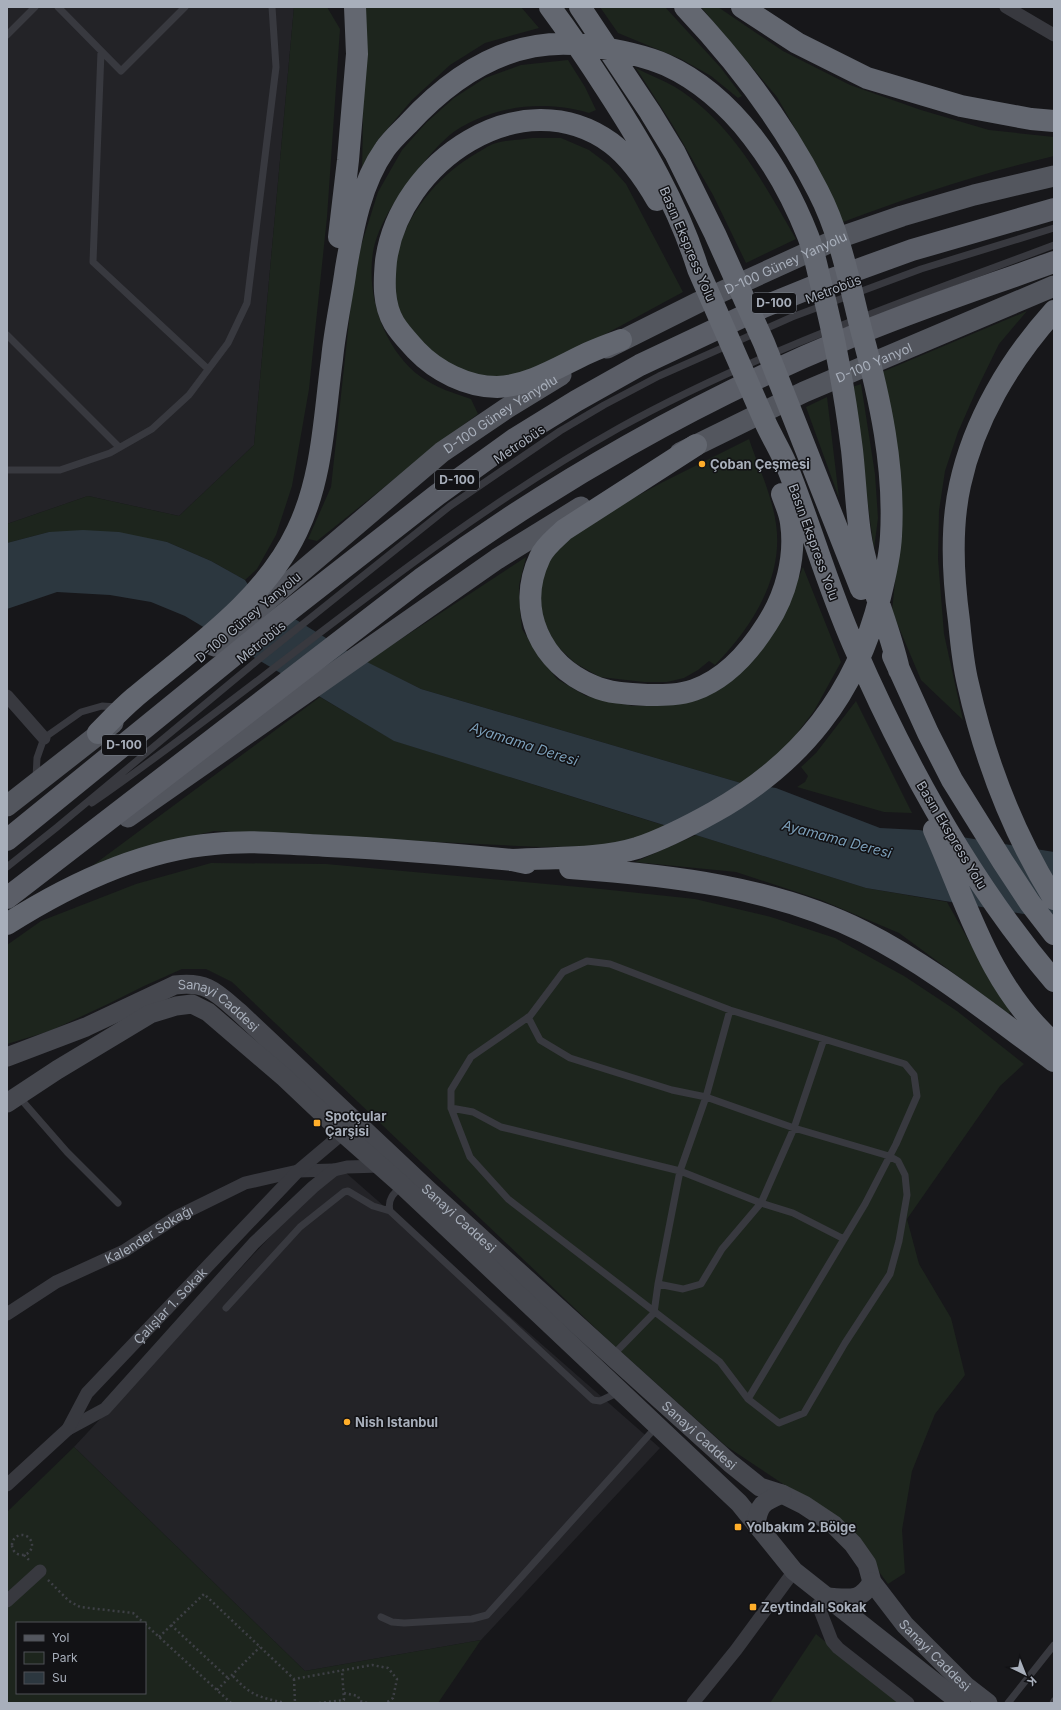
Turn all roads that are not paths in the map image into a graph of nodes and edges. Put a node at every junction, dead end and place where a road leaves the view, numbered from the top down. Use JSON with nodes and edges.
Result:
{"nodes":[{"id":1,"x":35,"y":7,"type":"edge"},
{"id":2,"x":58,"y":7,"type":"edge"},
{"id":3,"x":186,"y":7,"type":"edge"},
{"id":4,"x":272,"y":7,"type":"edge"},
{"id":5,"x":355,"y":7,"type":"edge"},
{"id":6,"x":550,"y":7,"type":"edge"},
{"id":7,"x":580,"y":7,"type":"edge"},
{"id":8,"x":685,"y":7,"type":"edge"},
{"id":9,"x":742,"y":7,"type":"edge"},
{"id":10,"x":1006,"y":7,"type":"edge"},
{"id":11,"x":1054,"y":34,"type":"edge"},
{"id":12,"x":7,"y":35,"type":"edge"},
{"id":13,"x":101,"y":51,"type":"junction"},
{"id":14,"x":1054,"y":121,"type":"edge"},
{"id":15,"x":1054,"y":176,"type":"edge"},
{"id":16,"x":1054,"y":209,"type":"edge"},
{"id":17,"x":1054,"y":228,"type":"edge"},
{"id":18,"x":1054,"y":244,"type":"edge"},
{"id":19,"x":916,"y":260,"type":"junction"},
{"id":20,"x":1054,"y":262,"type":"edge"},
{"id":21,"x":698,"y":269,"type":"junction"},
{"id":22,"x":1054,"y":286,"type":"edge"},
{"id":23,"x":925,"y":300,"type":"junction"},
{"id":24,"x":1054,"y":311,"type":"edge"},
{"id":25,"x":7,"y":335,"type":"edge"},
{"id":26,"x":621,"y":340,"type":"junction"},
{"id":27,"x":332,"y":356,"type":"junction"},
{"id":28,"x":208,"y":368,"type":"junction"},
{"id":29,"x":677,"y":409,"type":"junction"},
{"id":30,"x":767,"y":426,"type":"junction"},
{"id":31,"x":696,"y":444,"type":"junction"},
{"id":32,"x":119,"y":447,"type":"junction"},
{"id":33,"x":7,"y":470,"type":"edge"},
{"id":34,"x":900,"y":670,"type":"junction"},
{"id":35,"x":7,"y":696,"type":"edge"},
{"id":36,"x":123,"y":709,"type":"junction"},
{"id":37,"x":98,"y":733,"type":"junction"},
{"id":38,"x":44,"y":738,"type":"junction"},
{"id":39,"x":36,"y":783,"type":"junction"},
{"id":40,"x":7,"y":806,"type":"edge"},
{"id":41,"x":937,"y":824,"type":"junction"},
{"id":42,"x":56,"y":828,"type":"junction"},
{"id":43,"x":7,"y":840,"type":"edge"},
{"id":44,"x":56,"y":859,"type":"junction"},
{"id":45,"x":512,"y":860,"type":"junction"},
{"id":46,"x":7,"y":867,"type":"edge"},
{"id":47,"x":7,"y":898,"type":"edge"},
{"id":48,"x":1054,"y":899,"type":"edge"},
{"id":49,"x":7,"y":924,"type":"edge"},
{"id":50,"x":1053,"y":933,"type":"edge"},
{"id":51,"x":1054,"y":981,"type":"edge"},
{"id":52,"x":730,"y":1010,"type":"junction"},
{"id":53,"x":528,"y":1017,"type":"junction"},
{"id":54,"x":824,"y":1039,"type":"junction"},
{"id":55,"x":1054,"y":1043,"type":"edge"},
{"id":56,"x":7,"y":1057,"type":"edge"},
{"id":57,"x":1054,"y":1062,"type":"edge"},
{"id":58,"x":706,"y":1097,"type":"junction"},
{"id":59,"x":13,"y":1100,"type":"edge"},
{"id":60,"x":451,"y":1108,"type":"junction"},
{"id":61,"x":794,"y":1128,"type":"junction"},
{"id":62,"x":343,"y":1133,"type":"junction"},
{"id":63,"x":889,"y":1156,"type":"junction"},
{"id":64,"x":380,"y":1166,"type":"junction"},
{"id":65,"x":334,"y":1170,"type":"junction"},
{"id":66,"x":298,"y":1171,"type":"junction"},
{"id":67,"x":680,"y":1171,"type":"junction"},
{"id":68,"x":402,"y":1185,"type":"junction"},
{"id":69,"x":118,"y":1203,"type":"dead end"},
{"id":70,"x":761,"y":1203,"type":"junction"},
{"id":71,"x":390,"y":1211,"type":"junction"},
{"id":72,"x":844,"y":1239,"type":"junction"},
{"id":73,"x":658,"y":1284,"type":"junction"},
{"id":74,"x":226,"y":1308,"type":"dead end"},
{"id":75,"x":654,"y":1313,"type":"junction"},
{"id":76,"x":7,"y":1314,"type":"edge"},
{"id":77,"x":612,"y":1356,"type":"junction"},
{"id":78,"x":621,"y":1392,"type":"junction"},
{"id":79,"x":748,"y":1399,"type":"junction"},
{"id":80,"x":657,"y":1426,"type":"junction"},
{"id":81,"x":68,"y":1429,"type":"junction"},
{"id":82,"x":693,"y":1431,"type":"junction"},
{"id":83,"x":679,"y":1446,"type":"junction"},
{"id":84,"x":7,"y":1485,"type":"edge"},
{"id":85,"x":782,"y":1494,"type":"junction"},
{"id":86,"x":756,"y":1524,"type":"junction"},
{"id":87,"x":40,"y":1571,"type":"road end"},
{"id":88,"x":794,"y":1571,"type":"junction"},
{"id":89,"x":872,"y":1582,"type":"junction"},
{"id":90,"x":827,"y":1597,"type":"junction"},
{"id":91,"x":7,"y":1601,"type":"edge"},
{"id":92,"x":381,"y":1617,"type":"dead end"},
{"id":93,"x":1054,"y":1645,"type":"edge"},
{"id":94,"x":902,"y":1701,"type":"edge"},
{"id":95,"x":693,"y":1703,"type":"edge"},
{"id":96,"x":961,"y":1703,"type":"edge"},
{"id":97,"x":988,"y":1703,"type":"edge"},
{"id":98,"x":1008,"y":1703,"type":"edge"}],
"edges":[{"from":1,"to":12,"type":"lane"},
{"from":2,"to":13,"type":"lane"},
{"from":3,"to":13,"type":"lane"},
{"from":4,"to":28,"type":"lane"},
{"from":5,"to":27,"type":"highway"},
{"from":6,"to":21,"type":"highway","name":"Basın Ekspress Yolu"},
{"from":7,"to":34,"type":"highway","name":"Basın Ekspress Yolu"},
{"from":8,"to":45,"type":"highway"},
{"from":9,"to":14,"type":"highway"},
{"from":10,"to":11,"type":"street"},
{"from":13,"to":28,"type":"lane"},
{"from":15,"to":26,"type":"main road","name":"D-100 Güney Yanyolu"},
{"from":16,"to":19,"type":"highway","number":"D-100"},
{"from":17,"to":19,"type":"lane","name":"Metrobüs"},
{"from":18,"to":23,"type":"lane"},
{"from":19,"to":42,"type":"lane","name":"Metrobüs"},
{"from":19,"to":43,"type":"highway","number":"D-100"},
{"from":20,"to":23,"type":"highway"},
{"from":21,"to":26,"type":"highway"},
{"from":21,"to":30,"type":"highway","name":"Basın Ekspress Yolu"},
{"from":22,"to":31,"type":"main road","name":"D-100 Yanyol"},
{"from":23,"to":29,"type":"highway"},
{"from":24,"to":48,"type":"highway"},
{"from":25,"to":32,"type":"lane"},
{"from":26,"to":37,"type":"main road","name":"D-100 Güney Yanyolu"},
{"from":27,"to":34,"type":"highway"},
{"from":27,"to":36,"type":"highway"},
{"from":28,"to":32,"type":"lane"},
{"from":29,"to":42,"type":"lane","name":"Metrobüs"},
{"from":29,"to":44,"type":"highway"},
{"from":30,"to":31,"type":"highway"},
{"from":30,"to":41,"type":"highway","name":"Basın Ekspress Yolu"},
{"from":31,"to":44,"type":"main road","name":"D-100 Yanyol"},
{"from":32,"to":33,"type":"lane"},
{"from":34,"to":50,"type":"highway","name":"Basın Ekspress Yolu"},
{"from":35,"to":38,"type":"street"},
{"from":36,"to":37,"type":"highway"},
{"from":36,"to":38,"type":"lane"},
{"from":37,"to":39,"type":"main road","name":"D-100 Güney Yanyolu"},
{"from":38,"to":39,"type":"lane"},
{"from":39,"to":40,"type":"main road","name":"D-100 Güney Yanyolu"},
{"from":41,"to":51,"type":"highway","name":"Basın Ekspress Yolu"},
{"from":41,"to":55,"type":"highway"},
{"from":42,"to":46,"type":"lane","name":"Metrobüs"},
{"from":44,"to":47,"type":"highway"},
{"from":45,"to":49,"type":"highway"},
{"from":45,"to":57,"type":"highway"},
{"from":52,"to":53,"type":"lane"},
{"from":52,"to":54,"type":"lane"},
{"from":52,"to":58,"type":"lane"},
{"from":53,"to":58,"type":"lane"},
{"from":53,"to":60,"type":"lane"},
{"from":54,"to":61,"type":"lane"},
{"from":54,"to":63,"type":"lane"},
{"from":56,"to":77,"type":"main road","name":"Sanayi Caddesi"},
{"from":58,"to":61,"type":"lane"},
{"from":58,"to":67,"type":"lane"},
{"from":59,"to":62,"type":"main road","name":"Sanayi Caddesi"},
{"from":59,"to":69,"type":"lane"},
{"from":60,"to":67,"type":"lane"},
{"from":60,"to":75,"type":"lane"},
{"from":61,"to":63,"type":"lane"},
{"from":61,"to":70,"type":"lane"},
{"from":62,"to":64,"type":"main road","name":"Sanayi Caddesi"},
{"from":62,"to":66,"type":"street","name":"Çalışlar 1. Sokak"},
{"from":63,"to":72,"type":"lane"},
{"from":63,"to":79,"type":"lane"},
{"from":64,"to":65,"type":"street","name":"Kalender Sokağı"},
{"from":64,"to":68,"type":"main road","name":"Sanayi Caddesi"},
{"from":65,"to":66,"type":"street","name":"Kalender Sokağı"},
{"from":65,"to":81,"type":"street"},
{"from":66,"to":76,"type":"street","name":"Kalender Sokağı"},
{"from":66,"to":81,"type":"street","name":"Çalışlar 1. Sokak"},
{"from":67,"to":70,"type":"lane"},
{"from":67,"to":73,"type":"lane"},
{"from":68,"to":71,"type":"lane"},
{"from":68,"to":78,"type":"main road","name":"Sanayi Caddesi"},
{"from":70,"to":72,"type":"lane"},
{"from":70,"to":73,"type":"lane"},
{"from":71,"to":74,"type":"lane"},
{"from":71,"to":78,"type":"lane"},
{"from":72,"to":79,"type":"lane"},
{"from":73,"to":75,"type":"lane"},
{"from":75,"to":77,"type":"lane"},
{"from":75,"to":79,"type":"lane"},
{"from":77,"to":82,"type":"main road","name":"Sanayi Caddesi"},
{"from":78,"to":80,"type":"main road","name":"Sanayi Caddesi"},
{"from":80,"to":83,"type":"main road","name":"Sanayi Caddesi"},
{"from":80,"to":92,"type":"lane"},
{"from":81,"to":84,"type":"street","name":"Çalışlar 1. Sokak"},
{"from":82,"to":83,"type":"main road"},
{"from":82,"to":85,"type":"main road","name":"Sanayi Caddesi"},
{"from":83,"to":86,"type":"main road","name":"Sanayi Caddesi"},
{"from":85,"to":86,"type":"main road"},
{"from":85,"to":89,"type":"main road","name":"Sanayi Caddesi"},
{"from":86,"to":88,"type":"main road","name":"Sanayi Caddesi"},
{"from":87,"to":91,"type":"street"},
{"from":88,"to":90,"type":"main road","name":"Sanayi Caddesi"},
{"from":88,"to":95,"type":"street"},
{"from":89,"to":90,"type":"main road"},
{"from":89,"to":97,"type":"main road","name":"Sanayi Caddesi"},
{"from":90,"to":94,"type":"street"},
{"from":90,"to":96,"type":"main road","name":"Sanayi Caddesi"},
{"from":93,"to":98,"type":"lane"}]}
